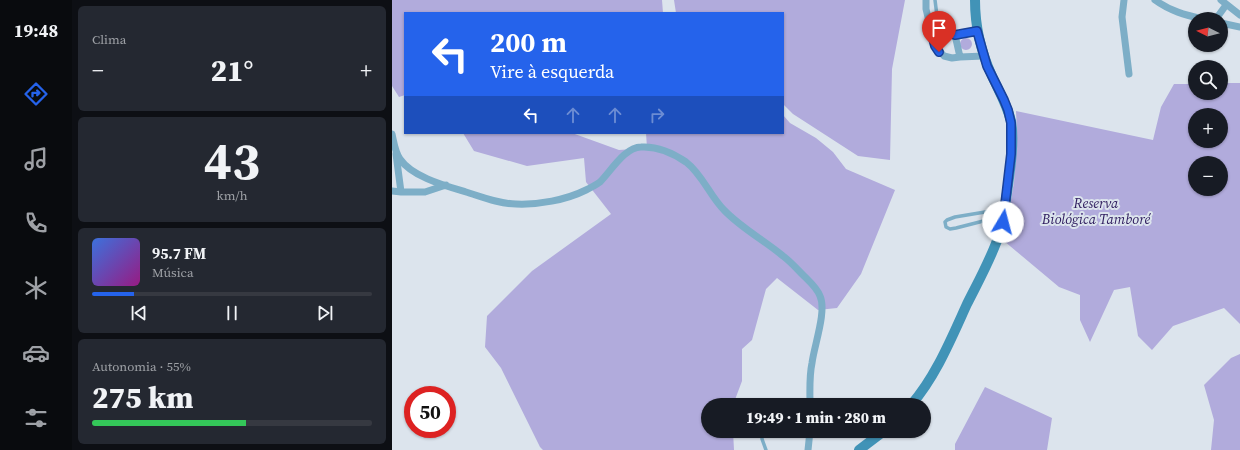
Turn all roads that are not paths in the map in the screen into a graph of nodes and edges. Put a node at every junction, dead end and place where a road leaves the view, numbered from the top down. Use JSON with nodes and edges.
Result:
{"nodes":[{"id":1,"x":926,"y":0,"type":"edge"},
{"id":2,"x":935,"y":0,"type":"edge"},
{"id":3,"x":975,"y":0,"type":"edge"},
{"id":4,"x":1124,"y":0,"type":"edge"},
{"id":5,"x":1155,"y":0,"type":"edge"},
{"id":6,"x":1223,"y":3,"type":"edge"},
{"id":7,"x":1188,"y":15,"type":"edge"},
{"id":8,"x":1240,"y":15,"type":"edge"},
{"id":9,"x":1228,"y":24,"type":"edge"},
{"id":10,"x":930,"y":27,"type":"junction"},
{"id":11,"x":1240,"y":27,"type":"edge"},
{"id":12,"x":977,"y":31,"type":"junction"},
{"id":13,"x":943,"y":32,"type":"junction"},
{"id":14,"x":955,"y":35,"type":"junction"},
{"id":15,"x":984,"y":56,"type":"junction"},
{"id":16,"x":960,"y":57,"type":"junction"},
{"id":17,"x":1129,"y":74,"type":"dead end"},
{"id":18,"x":392,"y":134,"type":"edge"},
{"id":19,"x":395,"y":147,"type":"junction"},
{"id":20,"x":446,"y":185,"type":"junction"},
{"id":21,"x":392,"y":191,"type":"edge"},
{"id":22,"x":402,"y":192,"type":"junction"},
{"id":23,"x":1004,"y":212,"type":"junction"},
{"id":24,"x":810,"y":398,"type":"edge"},
{"id":25,"x":917,"y":398,"type":"edge"},
{"id":26,"x":762,"y":438,"type":"edge"},
{"id":27,"x":809,"y":438,"type":"edge"},
{"id":28,"x":874,"y":438,"type":"edge"},
{"id":29,"x":766,"y":450,"type":"edge"},
{"id":30,"x":808,"y":450,"type":"edge"},
{"id":31,"x":858,"y":450,"type":"edge"}],
"edges":[{"from":1,"to":10,"type":"street"},
{"from":2,"to":13,"type":"lane"},
{"from":3,"to":12,"type":"main road"},
{"from":4,"to":17,"type":"street"},
{"from":5,"to":7,"type":"street"},
{"from":6,"to":8,"type":"street"},
{"from":9,"to":11,"type":"street"},
{"from":10,"to":13,"type":"street"},
{"from":10,"to":16,"type":"street"},
{"from":12,"to":14,"type":"street"},
{"from":12,"to":15,"type":"main road"},
{"from":13,"to":14,"type":"street"},
{"from":14,"to":16,"type":"street"},
{"from":15,"to":16,"type":"street"},
{"from":15,"to":23,"type":"main road"},
{"from":18,"to":19,"type":"street"},
{"from":19,"to":20,"type":"street"},
{"from":19,"to":22,"type":"street"},
{"from":20,"to":22,"type":"street"},
{"from":20,"to":24,"type":"street"},
{"from":21,"to":22,"type":"street"},
{"from":23,"to":23,"type":"lane"},
{"from":23,"to":25,"type":"main road"},
{"from":26,"to":29,"type":"lane"},
{"from":27,"to":30,"type":"street"},
{"from":28,"to":31,"type":"main road"}]}
